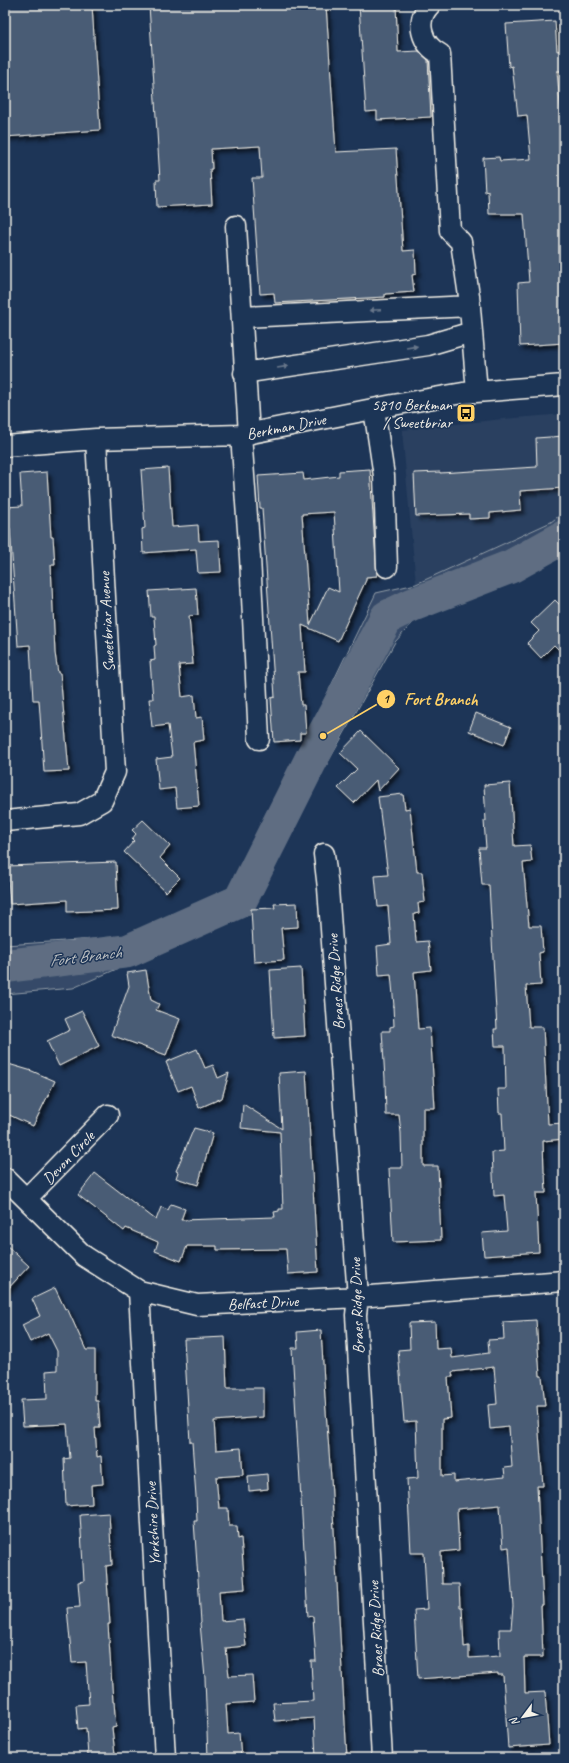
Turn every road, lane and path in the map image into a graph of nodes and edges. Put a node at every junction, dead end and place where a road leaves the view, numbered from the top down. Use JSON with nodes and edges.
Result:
{"nodes":[{"id":1,"x":430,"y":5,"type":"edge"},
{"id":2,"x":236,"y":226,"type":"dead end"},
{"id":3,"x":470,"y":306,"type":"junction"},
{"id":4,"x":242,"y":317,"type":"junction"},
{"id":5,"x":472,"y":332,"type":"junction"},
{"id":6,"x":244,"y":373,"type":"junction"},
{"id":7,"x":564,"y":386,"type":"edge"},
{"id":8,"x":477,"y":392,"type":"junction"},
{"id":9,"x":374,"y":409,"type":"junction"},
{"id":10,"x":245,"y":434,"type":"junction"},
{"id":11,"x":96,"y":440,"type":"junction"},
{"id":12,"x":5,"y":446,"type":"edge"},
{"id":13,"x":388,"y":566,"type":"dead end"},
{"id":14,"x":259,"y":739,"type":"dead end"},
{"id":15,"x":5,"y":821,"type":"edge"},
{"id":16,"x":324,"y":854,"type":"dead end"},
{"id":17,"x":108,"y":1115,"type":"dead end"},
{"id":18,"x":5,"y":1178,"type":"edge"},
{"id":19,"x":27,"y":1198,"type":"junction"},
{"id":20,"x":564,"y":1281,"type":"edge"},
{"id":21,"x":139,"y":1291,"type":"junction"},
{"id":22,"x":358,"y":1297,"type":"junction"},
{"id":23,"x":165,"y":1758,"type":"edge"},
{"id":24,"x":382,"y":1758,"type":"edge"}],
"edges":[{"from":1,"to":3,"type":"street"},
{"from":2,"to":4,"type":"street"},
{"from":3,"to":4,"type":"street","one_way":true},
{"from":3,"to":5,"type":"street"},
{"from":4,"to":6,"type":"street"},
{"from":6,"to":5,"type":"street","one_way":true},
{"from":5,"to":8,"type":"street"},
{"from":6,"to":10,"type":"street"},
{"from":7,"to":8,"type":"street","name":"Berkman Drive"},
{"from":8,"to":9,"type":"street","name":"Berkman Drive"},
{"from":9,"to":10,"type":"street","name":"Berkman Drive"},
{"from":9,"to":13,"type":"street"},
{"from":10,"to":11,"type":"street","name":"Berkman Drive"},
{"from":10,"to":14,"type":"street"},
{"from":11,"to":12,"type":"street","name":"Berkman Drive"},
{"from":11,"to":15,"type":"street","name":"Sweetbriar Avenue"},
{"from":16,"to":22,"type":"street","name":"Braes Ridge Drive"},
{"from":17,"to":19,"type":"street","name":"Devon Circle"},
{"from":18,"to":19,"type":"street","name":"Belfast Drive"},
{"from":19,"to":21,"type":"street","name":"Belfast Drive"},
{"from":20,"to":22,"type":"street","name":"Belfast Drive"},
{"from":21,"to":22,"type":"street","name":"Belfast Drive"},
{"from":21,"to":23,"type":"street","name":"Yorkshire Drive"},
{"from":22,"to":24,"type":"street","name":"Braes Ridge Drive"}]}
